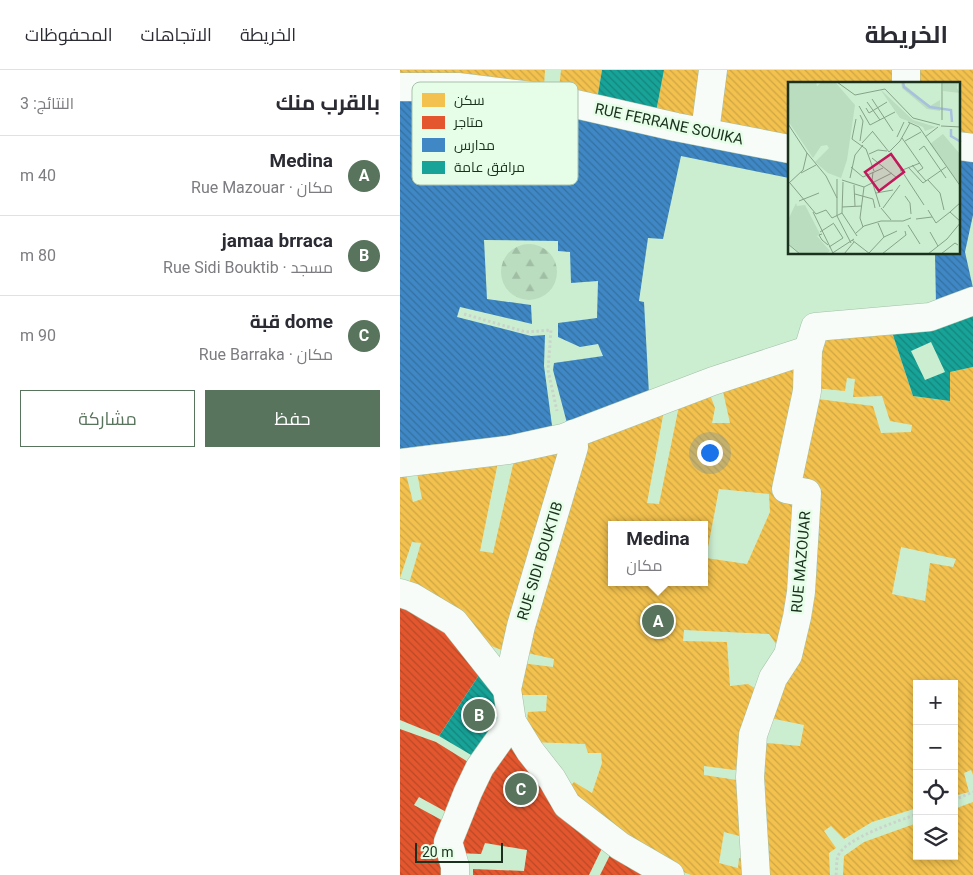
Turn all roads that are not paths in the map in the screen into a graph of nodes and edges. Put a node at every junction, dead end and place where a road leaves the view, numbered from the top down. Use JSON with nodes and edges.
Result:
{"nodes":[{"id":1,"x":713,"y":70,"type":"edge"},
{"id":2,"x":578,"y":104,"type":"edge"},
{"id":3,"x":705,"y":132,"type":"junction"},
{"id":4,"x":960,"y":146,"type":"edge"},
{"id":5,"x":788,"y":148,"type":"edge"},
{"id":6,"x":973,"y":148,"type":"edge"},
{"id":7,"x":973,"y":301,"type":"edge"},
{"id":8,"x":808,"y":350,"type":"junction"},
{"id":9,"x":568,"y":436,"type":"junction"},
{"id":10,"x":400,"y":463,"type":"edge"},
{"id":11,"x":400,"y":593,"type":"edge"},
{"id":12,"x":507,"y":688,"type":"junction"},
{"id":13,"x":512,"y":722,"type":"junction"},
{"id":14,"x":455,"y":875,"type":"edge"},
{"id":15,"x":670,"y":875,"type":"edge"},
{"id":16,"x":756,"y":875,"type":"edge"}],
"edges":[{"from":1,"to":3,"type":"street"},
{"from":2,"to":3,"type":"street","name":"RUE FERRANE SOUIKA"},
{"from":3,"to":5,"type":"street","name":"RUE FERRANE SOUIKA"},
{"from":4,"to":6,"type":"street"},
{"from":7,"to":8,"type":"street"},
{"from":8,"to":9,"type":"street"},
{"from":8,"to":16,"type":"street","name":"RUE MAZOUAR"},
{"from":9,"to":10,"type":"street"},
{"from":9,"to":12,"type":"street","name":"RUE SIDI BOUKTIB"},
{"from":11,"to":12,"type":"street"},
{"from":12,"to":13,"type":"street"},
{"from":13,"to":14,"type":"street"},
{"from":13,"to":15,"type":"street"}]}
